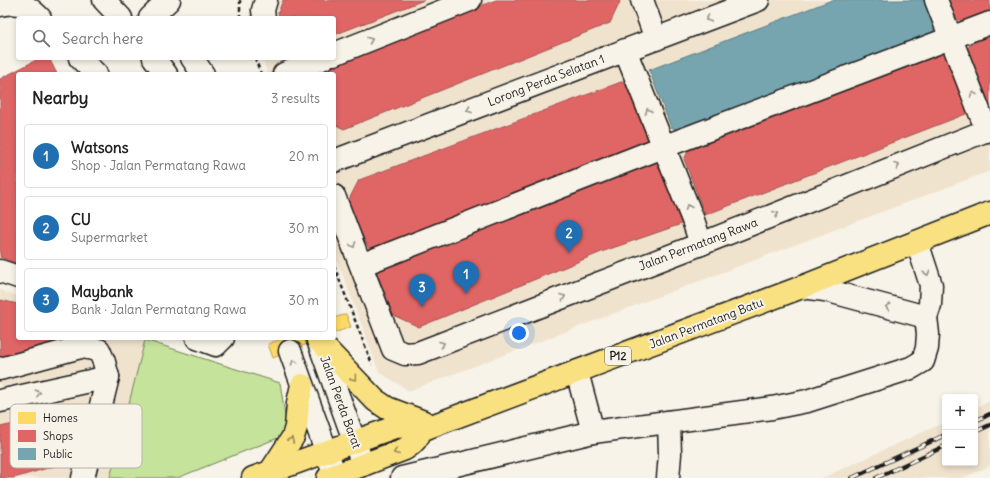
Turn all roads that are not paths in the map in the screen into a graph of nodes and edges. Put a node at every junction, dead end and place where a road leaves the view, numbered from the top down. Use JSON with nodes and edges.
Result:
{"nodes":[{"id":1,"x":104,"y":0,"type":"edge"},
{"id":2,"x":266,"y":0,"type":"edge"},
{"id":3,"x":470,"y":0,"type":"edge"},
{"id":4,"x":642,"y":0,"type":"edge"},
{"id":5,"x":758,"y":0,"type":"edge"},
{"id":6,"x":936,"y":0,"type":"edge"},
{"id":7,"x":0,"y":5,"type":"edge"},
{"id":8,"x":38,"y":16,"type":"edge"},
{"id":9,"x":119,"y":16,"type":"edge"},
{"id":10,"x":264,"y":16,"type":"edge"},
{"id":11,"x":990,"y":23,"type":"edge"},
{"id":12,"x":950,"y":37,"type":"junction"},
{"id":13,"x":656,"y":39,"type":"junction"},
{"id":14,"x":625,"y":50,"type":"junction"},
{"id":15,"x":336,"y":53,"type":"edge"},
{"id":16,"x":82,"y":60,"type":"edge"},
{"id":17,"x":156,"y":60,"type":"edge"},
{"id":18,"x":193,"y":60,"type":"edge"},
{"id":19,"x":279,"y":60,"type":"edge"},
{"id":20,"x":319,"y":60,"type":"edge"},
{"id":21,"x":94,"y":72,"type":"edge"},
{"id":22,"x":164,"y":72,"type":"edge"},
{"id":23,"x":202,"y":72,"type":"edge"},
{"id":24,"x":284,"y":72,"type":"edge"},
{"id":25,"x":290,"y":72,"type":"edge"},
{"id":26,"x":988,"y":130,"type":"edge"},
{"id":27,"x":663,"y":147,"type":"junction"},
{"id":28,"x":336,"y":160,"type":"edge"},
{"id":29,"x":336,"y":201,"type":"edge"},
{"id":30,"x":990,"y":213,"type":"edge"},
{"id":31,"x":917,"y":242,"type":"junction"},
{"id":32,"x":701,"y":244,"type":"junction"},
{"id":33,"x":361,"y":265,"type":"junction"},
{"id":34,"x":0,"y":271,"type":"edge"},
{"id":35,"x":16,"y":276,"type":"edge"},
{"id":36,"x":802,"y":287,"type":"junction"},
{"id":37,"x":926,"y":317,"type":"junction"},
{"id":38,"x":202,"y":340,"type":"edge"},
{"id":39,"x":221,"y":340,"type":"edge"},
{"id":40,"x":318,"y":340,"type":"joint"},
{"id":41,"x":290,"y":351,"type":"dead end"},
{"id":42,"x":0,"y":369,"type":"edge"},
{"id":43,"x":577,"y":372,"type":"junction"},
{"id":44,"x":108,"y":377,"type":"junction"},
{"id":45,"x":302,"y":385,"type":"junction"},
{"id":46,"x":0,"y":401,"type":"edge"},
{"id":47,"x":101,"y":404,"type":"edge"},
{"id":48,"x":669,"y":422,"type":"junction"},
{"id":49,"x":428,"y":428,"type":"junction"},
{"id":50,"x":593,"y":432,"type":"junction"},
{"id":51,"x":355,"y":442,"type":"junction"},
{"id":52,"x":327,"y":452,"type":"junction"},
{"id":53,"x":364,"y":465,"type":"junction"},
{"id":54,"x":85,"y":468,"type":"edge"},
{"id":55,"x":261,"y":475,"type":"edge"},
{"id":56,"x":331,"y":477,"type":"edge"},
{"id":57,"x":416,"y":477,"type":"edge"},
{"id":58,"x":83,"y":478,"type":"edge"},
{"id":59,"x":668,"y":478,"type":"edge"}],
"edges":[{"from":1,"to":9,"type":"street"},
{"from":2,"to":10,"type":"street"},
{"from":15,"to":3,"type":"street","one_way":true},
{"from":4,"to":13,"type":"street"},
{"from":5,"to":13,"type":"street","name":"Lorong Perda Selatan 1","one_way":true},
{"from":6,"to":12,"type":"street"},
{"from":7,"to":8,"type":"street"},
{"from":11,"to":12,"type":"street"},
{"from":26,"to":12,"type":"street","one_way":true},
{"from":12,"to":27,"type":"street"},
{"from":13,"to":14,"type":"street","name":"Lorong Perda Selatan 1"},
{"from":27,"to":14,"type":"street","one_way":true},
{"from":14,"to":28,"type":"street","name":"Lorong Perda Selatan 1","one_way":true},
{"from":16,"to":21,"type":"street"},
{"from":17,"to":22,"type":"street"},
{"from":18,"to":23,"type":"street"},
{"from":19,"to":24,"type":"street"},
{"from":20,"to":25,"type":"street"},
{"from":32,"to":26,"type":"street","name":"Jalan Permatang Rawa","one_way":true},
{"from":32,"to":27,"type":"street","one_way":true},
{"from":27,"to":33,"type":"street"},
{"from":29,"to":33,"type":"street","one_way":true},
{"from":30,"to":31,"type":"main road","name":"Jalan Permatang Batu","number":"P12"},
{"from":31,"to":36,"type":"main road","name":"Jalan Permatang Batu","number":"P12"},
{"from":31,"to":37,"type":"street","one_way":true},
{"from":33,"to":32,"type":"street","name":"Jalan Permatang Rawa","one_way":true},
{"from":34,"to":35,"type":"street"},
{"from":37,"to":36,"type":"street","one_way":true},
{"from":36,"to":43,"type":"main road","name":"Jalan Permatang Batu","number":"P12"},
{"from":37,"to":48,"type":"street"},
{"from":38,"to":39,"type":"street"},
{"from":40,"to":49,"type":"main road","one_way":true},
{"from":40,"to":51,"type":"street","name":"Jalan Perda Barat"},
{"from":45,"to":41,"type":"street","one_way":true},
{"from":42,"to":44,"type":"street"},
{"from":43,"to":49,"type":"main road","name":"Jalan Permatang Batu","number":"P12"},
{"from":43,"to":50,"type":"street"},
{"from":46,"to":44,"type":"street","one_way":true},
{"from":44,"to":47,"type":"street"},
{"from":45,"to":52,"type":"street"},
{"from":55,"to":45,"type":"main road","one_way":true},
{"from":48,"to":50,"type":"street"},
{"from":48,"to":59,"type":"street"},
{"from":49,"to":51,"type":"main road"},
{"from":49,"to":53,"type":"main road","one_way":true},
{"from":50,"to":57,"type":"street"},
{"from":51,"to":52,"type":"main road"},
{"from":51,"to":53,"type":"street","name":"Jalan Perda Barat"},
{"from":52,"to":55,"type":"main road"},
{"from":52,"to":56,"type":"street"},
{"from":53,"to":56,"type":"main road"},
{"from":54,"to":58,"type":"street"}]}
